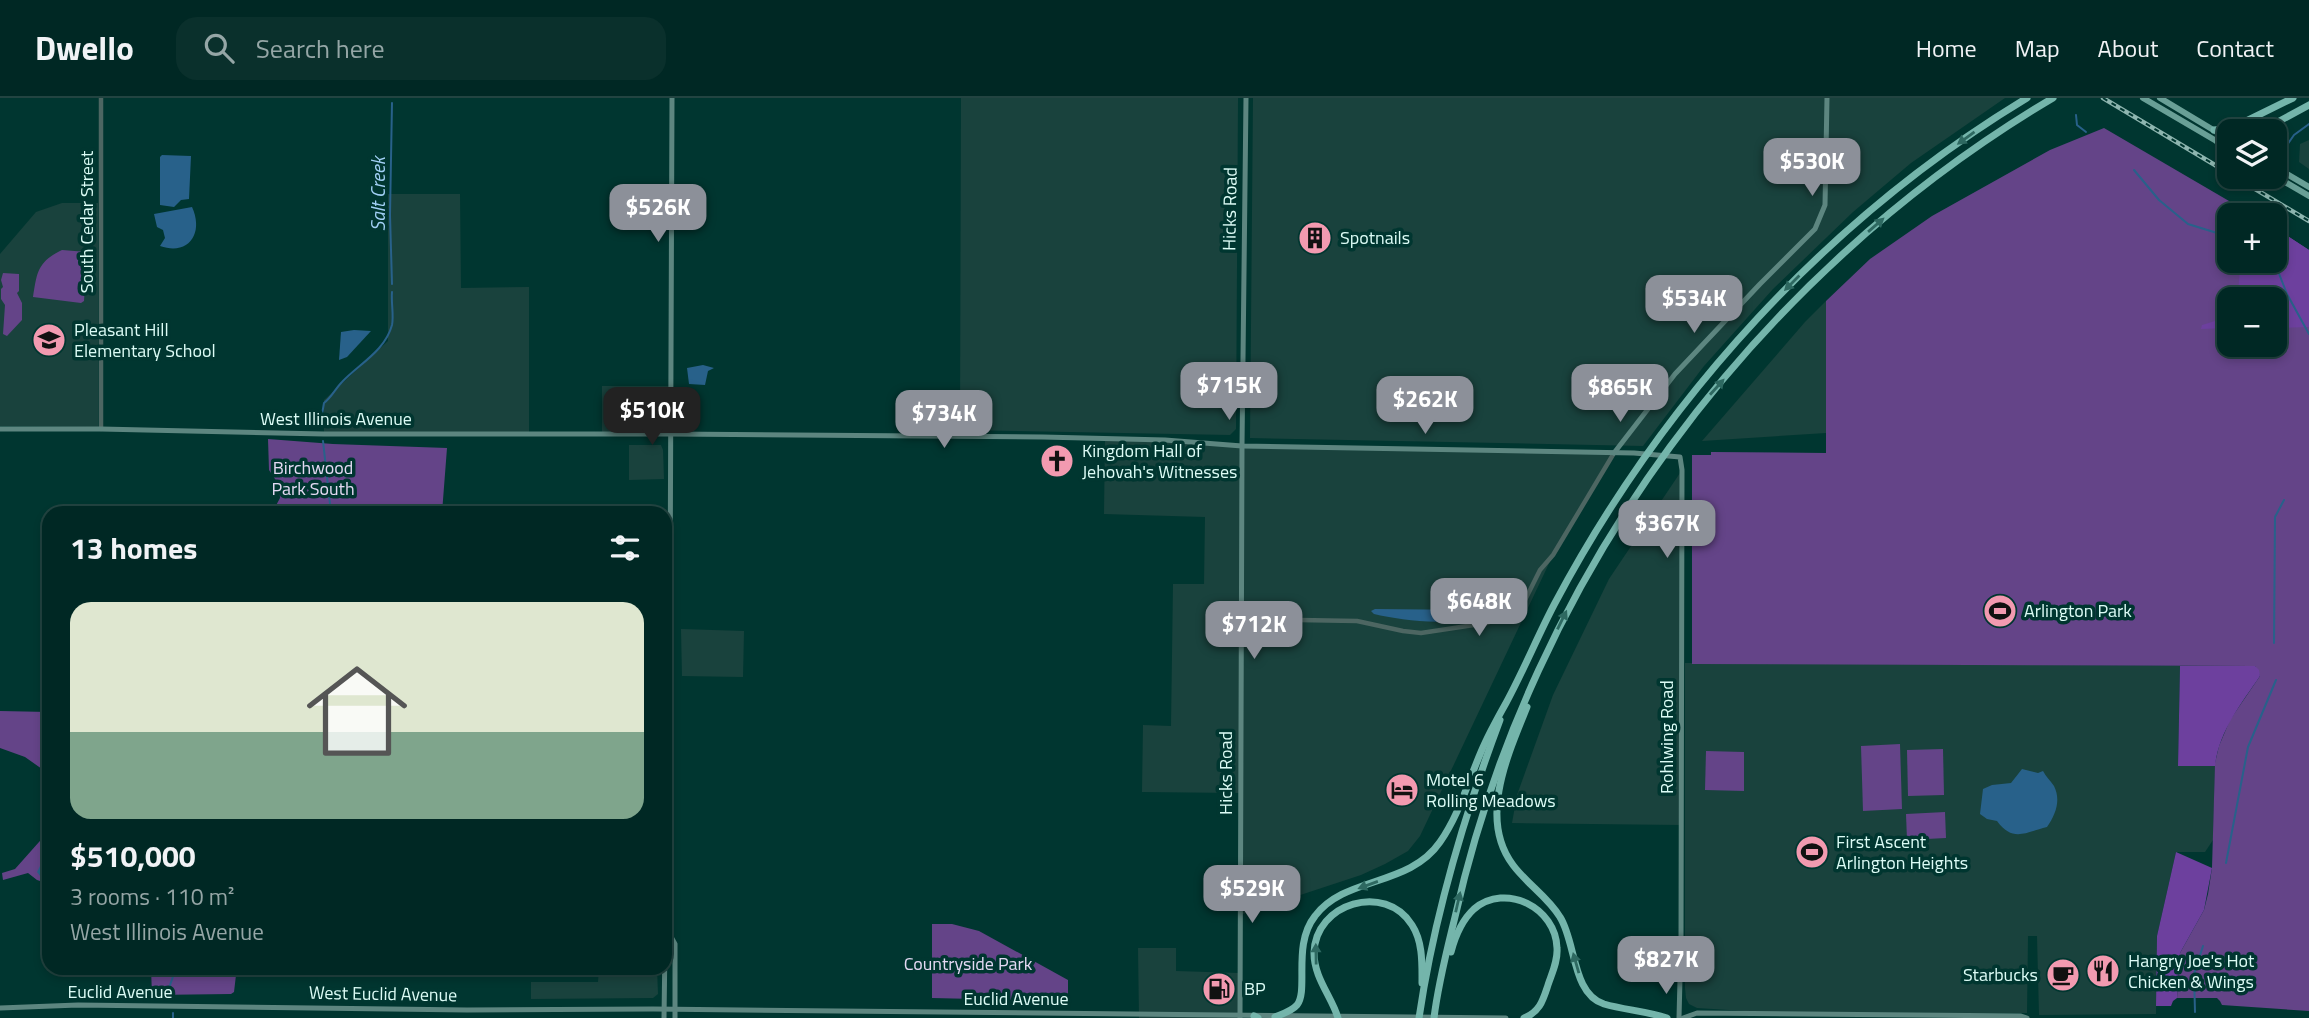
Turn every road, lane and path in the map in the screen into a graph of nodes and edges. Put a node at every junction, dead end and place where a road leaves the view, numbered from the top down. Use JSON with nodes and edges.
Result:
{"nodes":[{"id":1,"x":101,"y":98,"type":"edge"},
{"id":2,"x":672,"y":98,"type":"edge"},
{"id":3,"x":1246,"y":98,"type":"edge"},
{"id":4,"x":1827,"y":98,"type":"edge"},
{"id":5,"x":2053,"y":98,"type":"edge"},
{"id":6,"x":2143,"y":98,"type":"edge"},
{"id":7,"x":2160,"y":98,"type":"edge"},
{"id":8,"x":2293,"y":98,"type":"edge"},
{"id":9,"x":2025,"y":99,"type":"edge"},
{"id":10,"x":2309,"y":105,"type":"edge"},
{"id":11,"x":2266,"y":112,"type":"junction"},
{"id":12,"x":2255,"y":119,"type":"edge"},
{"id":13,"x":2283,"y":119,"type":"edge"},
{"id":14,"x":2214,"y":130,"type":"junction"},
{"id":15,"x":2217,"y":132,"type":"edge"},
{"id":16,"x":2217,"y":141,"type":"edge"},
{"id":17,"x":2287,"y":175,"type":"edge"},
{"id":18,"x":2287,"y":179,"type":"edge"},
{"id":19,"x":2309,"y":187,"type":"edge"},
{"id":20,"x":2309,"y":196,"type":"edge"},
{"id":21,"x":0,"y":429,"type":"edge"},
{"id":22,"x":101,"y":429,"type":"junction"},
{"id":23,"x":672,"y":434,"type":"junction"},
{"id":24,"x":1242,"y":446,"type":"junction"},
{"id":25,"x":1614,"y":453,"type":"junction"},
{"id":26,"x":1679,"y":457,"type":"joint"},
{"id":27,"x":672,"y":506,"type":"edge"},
{"id":28,"x":1242,"y":619,"type":"junction"},
{"id":29,"x":1533,"y":681,"type":"junction"},
{"id":30,"x":1506,"y":703,"type":"junction"},
{"id":31,"x":672,"y":939,"type":"edge"},
{"id":32,"x":665,"y":975,"type":"edge"},
{"id":33,"x":1438,"y":992,"type":"junction"},
{"id":34,"x":1422,"y":996,"type":"junction"},
{"id":35,"x":240,"y":1006,"type":"joint"},
{"id":36,"x":0,"y":1008,"type":"edge"},
{"id":37,"x":525,"y":1009,"type":"joint"},
{"id":38,"x":664,"y":1010,"type":"junction"},
{"id":39,"x":675,"y":1010,"type":"junction"},
{"id":40,"x":1434,"y":1016,"type":"edge"},
{"id":41,"x":1239,"y":1017,"type":"edge"},
{"id":42,"x":1256,"y":1017,"type":"edge"},
{"id":43,"x":1275,"y":1017,"type":"edge"},
{"id":44,"x":1398,"y":1017,"type":"edge"},
{"id":45,"x":1453,"y":1017,"type":"edge"},
{"id":46,"x":664,"y":1018,"type":"edge"},
{"id":47,"x":675,"y":1018,"type":"edge"},
{"id":48,"x":1339,"y":1018,"type":"edge"},
{"id":49,"x":1419,"y":1018,"type":"edge"},
{"id":50,"x":1506,"y":1018,"type":"edge"},
{"id":51,"x":1524,"y":1018,"type":"edge"},
{"id":52,"x":1667,"y":1018,"type":"edge"},
{"id":53,"x":1681,"y":1018,"type":"edge"},
{"id":54,"x":2027,"y":1018,"type":"edge"}],
"edges":[{"from":1,"to":22,"type":"street","name":"South Cedar Street"},
{"from":2,"to":23,"type":"main road"},
{"from":3,"to":24,"type":"main road","name":"Hicks Road"},
{"from":4,"to":25,"type":"main road"},
{"from":29,"to":5,"type":"highway","one_way":true},
{"from":6,"to":16,"type":"main road"},
{"from":7,"to":14,"type":"main road"},
{"from":8,"to":11,"type":"highway"},
{"from":9,"to":30,"type":"highway","one_way":true},
{"from":10,"to":13,"type":"highway"},
{"from":11,"to":12,"type":"highway"},
{"from":11,"to":14,"type":"highway"},
{"from":14,"to":15,"type":"main road"},
{"from":17,"to":19,"type":"main road"},
{"from":18,"to":20,"type":"main road"},
{"from":21,"to":22,"type":"main road","name":"West Illinois Avenue"},
{"from":22,"to":23,"type":"main road","name":"West Illinois Avenue"},
{"from":23,"to":24,"type":"main road","name":"West Illinois Avenue"},
{"from":23,"to":27,"type":"main road"},
{"from":24,"to":25,"type":"main road","name":"West Illinois Avenue"},
{"from":24,"to":28,"type":"main road","name":"Hicks Road"},
{"from":25,"to":26,"type":"main road","name":"West Illinois Avenue"},
{"from":25,"to":28,"type":"street"},
{"from":26,"to":53,"type":"main road","name":"Rohlwing Road"},
{"from":28,"to":41,"type":"main road","name":"Hicks Road"},
{"from":33,"to":29,"type":"highway","one_way":true},
{"from":52,"to":29,"type":"highway","one_way":true},
{"from":30,"to":34,"type":"highway"},
{"from":30,"to":43,"type":"highway","one_way":true},
{"from":31,"to":39,"type":"main road"},
{"from":32,"to":38,"type":"main road"},
{"from":33,"to":40,"type":"highway"},
{"from":33,"to":51,"type":"highway"},
{"from":48,"to":34,"type":"highway","one_way":true},
{"from":34,"to":49,"type":"highway"},
{"from":35,"to":36,"type":"main road","name":"Euclid Avenue"},
{"from":35,"to":37,"type":"main road","name":"West Euclid Avenue"},
{"from":37,"to":38,"type":"main road","name":"Euclid Avenue"},
{"from":38,"to":39,"type":"main road","name":"Euclid Avenue"},
{"from":38,"to":46,"type":"main road"},
{"from":39,"to":41,"type":"main road","name":"Euclid Avenue"},
{"from":39,"to":47,"type":"main road"},
{"from":41,"to":42,"type":"main road","name":"Euclid Avenue"},
{"from":42,"to":43,"type":"main road","name":"Euclid Avenue"},
{"from":43,"to":48,"type":"main road","name":"Euclid Avenue"},
{"from":44,"to":45,"type":"main road","name":"Euclid Avenue"},
{"from":44,"to":48,"type":"main road","name":"Euclid Avenue"},
{"from":45,"to":50,"type":"main road","name":"Euclid Avenue"},
{"from":53,"to":54,"type":"main road"}]}
